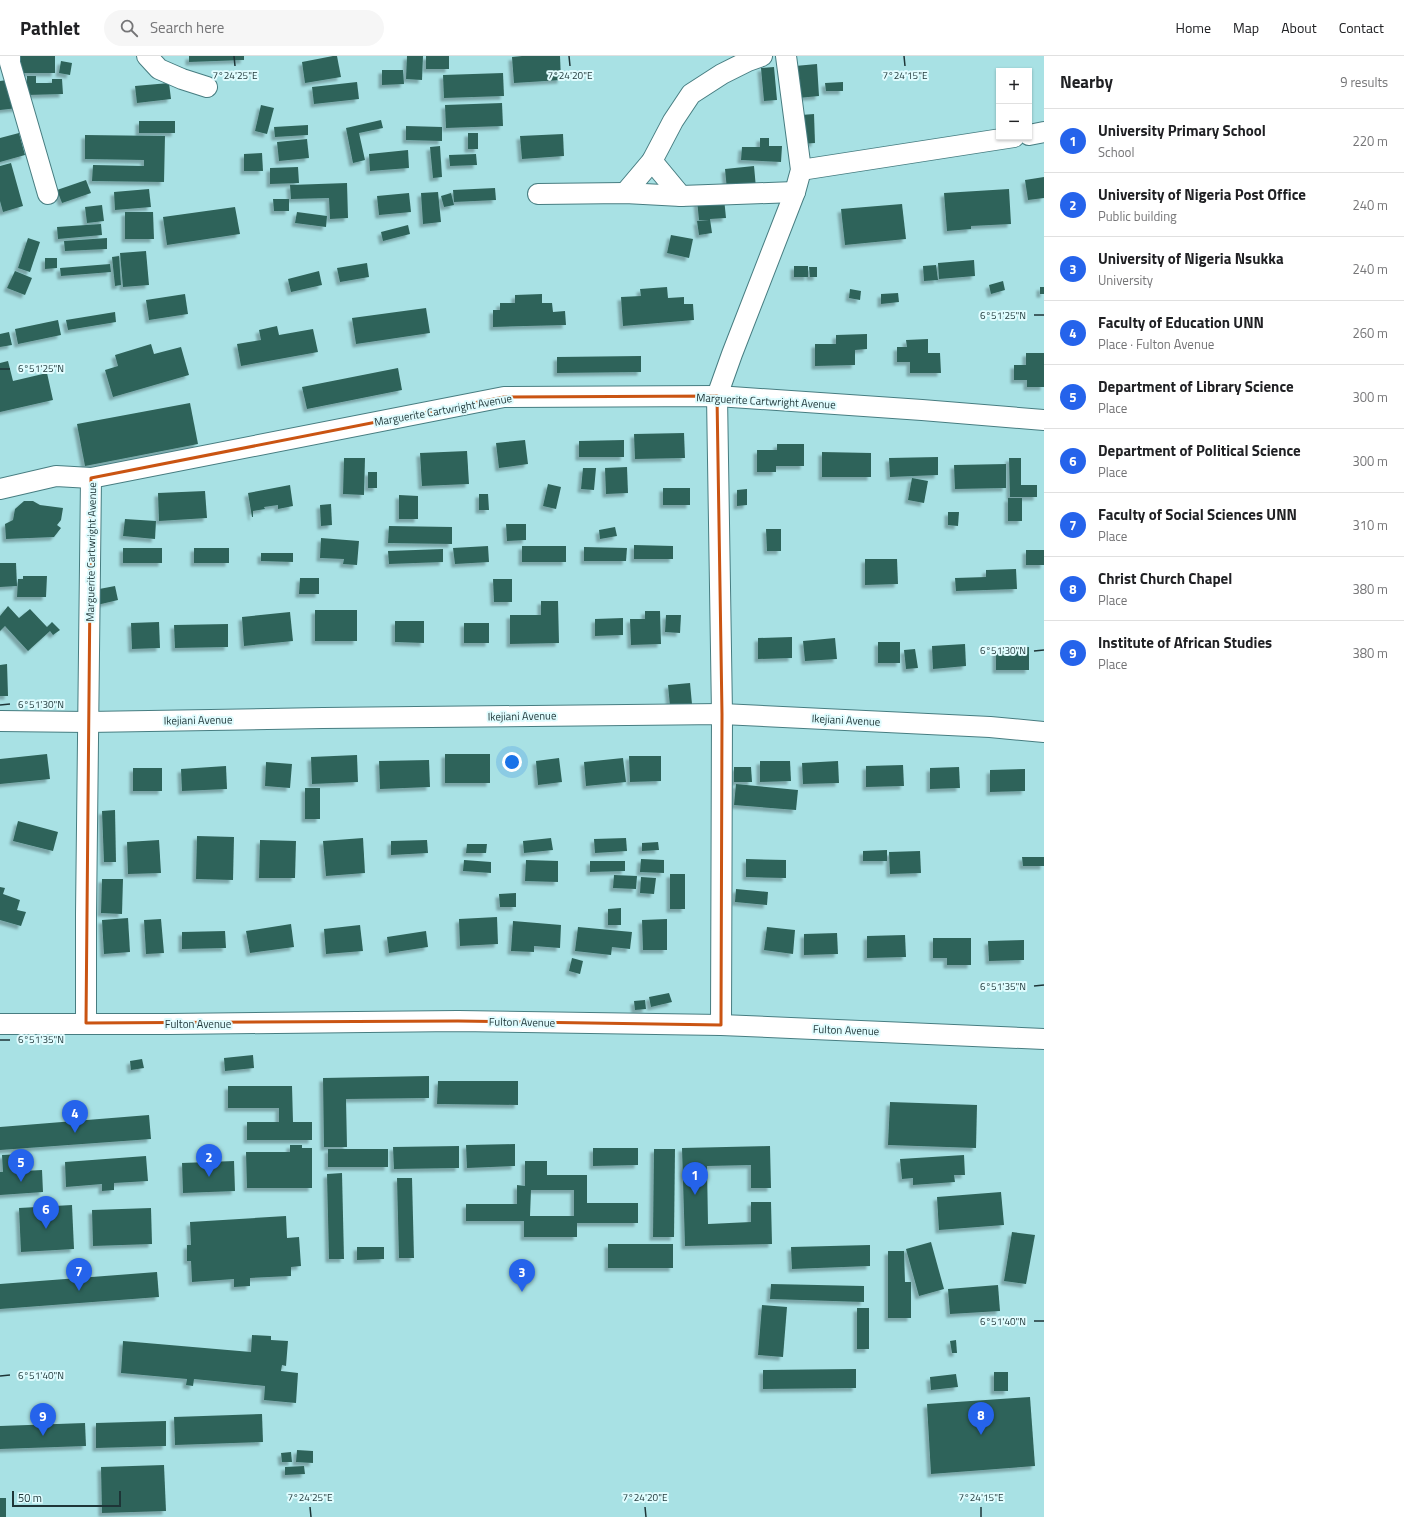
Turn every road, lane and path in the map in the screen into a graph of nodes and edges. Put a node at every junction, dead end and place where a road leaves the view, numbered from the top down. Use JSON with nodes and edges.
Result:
{"nodes":[{"id":1,"x":10,"y":56,"type":"edge"},
{"id":2,"x":147,"y":56,"type":"edge"},
{"id":3,"x":762,"y":56,"type":"edge"},
{"id":4,"x":786,"y":56,"type":"edge"},
{"id":5,"x":207,"y":87,"type":"dead end"},
{"id":6,"x":1044,"y":132,"type":"edge"},
{"id":7,"x":1032,"y":134,"type":"edge"},
{"id":8,"x":996,"y":140,"type":"edge"},
{"id":9,"x":652,"y":162,"type":"junction"},
{"id":10,"x":801,"y":170,"type":"junction"},
{"id":11,"x":795,"y":192,"type":"junction"},
{"id":12,"x":625,"y":193,"type":"junction"},
{"id":13,"x":48,"y":194,"type":"dead end"},
{"id":14,"x":538,"y":194,"type":"dead end"},
{"id":15,"x":681,"y":196,"type":"junction"},
{"id":16,"x":717,"y":396,"type":"junction"},
{"id":17,"x":1044,"y":420,"type":"edge"},
{"id":18,"x":91,"y":478,"type":"junction"},
{"id":19,"x":0,"y":489,"type":"edge"},
{"id":20,"x":722,"y":714,"type":"junction"},
{"id":21,"x":0,"y":721,"type":"edge"},
{"id":22,"x":88,"y":722,"type":"junction"},
{"id":23,"x":1044,"y":732,"type":"edge"},
{"id":24,"x":86,"y":1023,"type":"junction"},
{"id":25,"x":0,"y":1024,"type":"edge"},
{"id":26,"x":721,"y":1025,"type":"junction"},
{"id":27,"x":1044,"y":1039,"type":"edge"}],
"edges":[{"from":1,"to":13,"type":"street"},
{"from":2,"to":5,"type":"street"},
{"from":3,"to":9,"type":"street"},
{"from":4,"to":10,"type":"street"},
{"from":6,"to":7,"type":"street"},
{"from":8,"to":10,"type":"street"},
{"from":9,"to":12,"type":"street"},
{"from":9,"to":15,"type":"street"},
{"from":10,"to":11,"type":"street"},
{"from":11,"to":15,"type":"street"},
{"from":11,"to":16,"type":"street"},
{"from":12,"to":14,"type":"street"},
{"from":12,"to":15,"type":"street"},
{"from":16,"to":17,"type":"street","name":"Marguerite Cartwright Avenue"},
{"from":16,"to":18,"type":"street","name":"Marguerite Cartwright Avenue"},
{"from":16,"to":20,"type":"street"},
{"from":18,"to":19,"type":"street"},
{"from":18,"to":22,"type":"street","name":"Marguerite Cartwright Avenue"},
{"from":20,"to":22,"type":"street","name":"Ikejiani Avenue"},
{"from":20,"to":23,"type":"street","name":"Ikejiani Avenue"},
{"from":20,"to":26,"type":"street"},
{"from":21,"to":22,"type":"street","name":"Ikejiani Avenue"},
{"from":22,"to":24,"type":"street","name":"Marguerite Cartwright Avenue"},
{"from":24,"to":25,"type":"street","name":"Fulton Avenue"},
{"from":24,"to":26,"type":"street","name":"Fulton Avenue"},
{"from":26,"to":27,"type":"street","name":"Fulton Avenue"}]}
